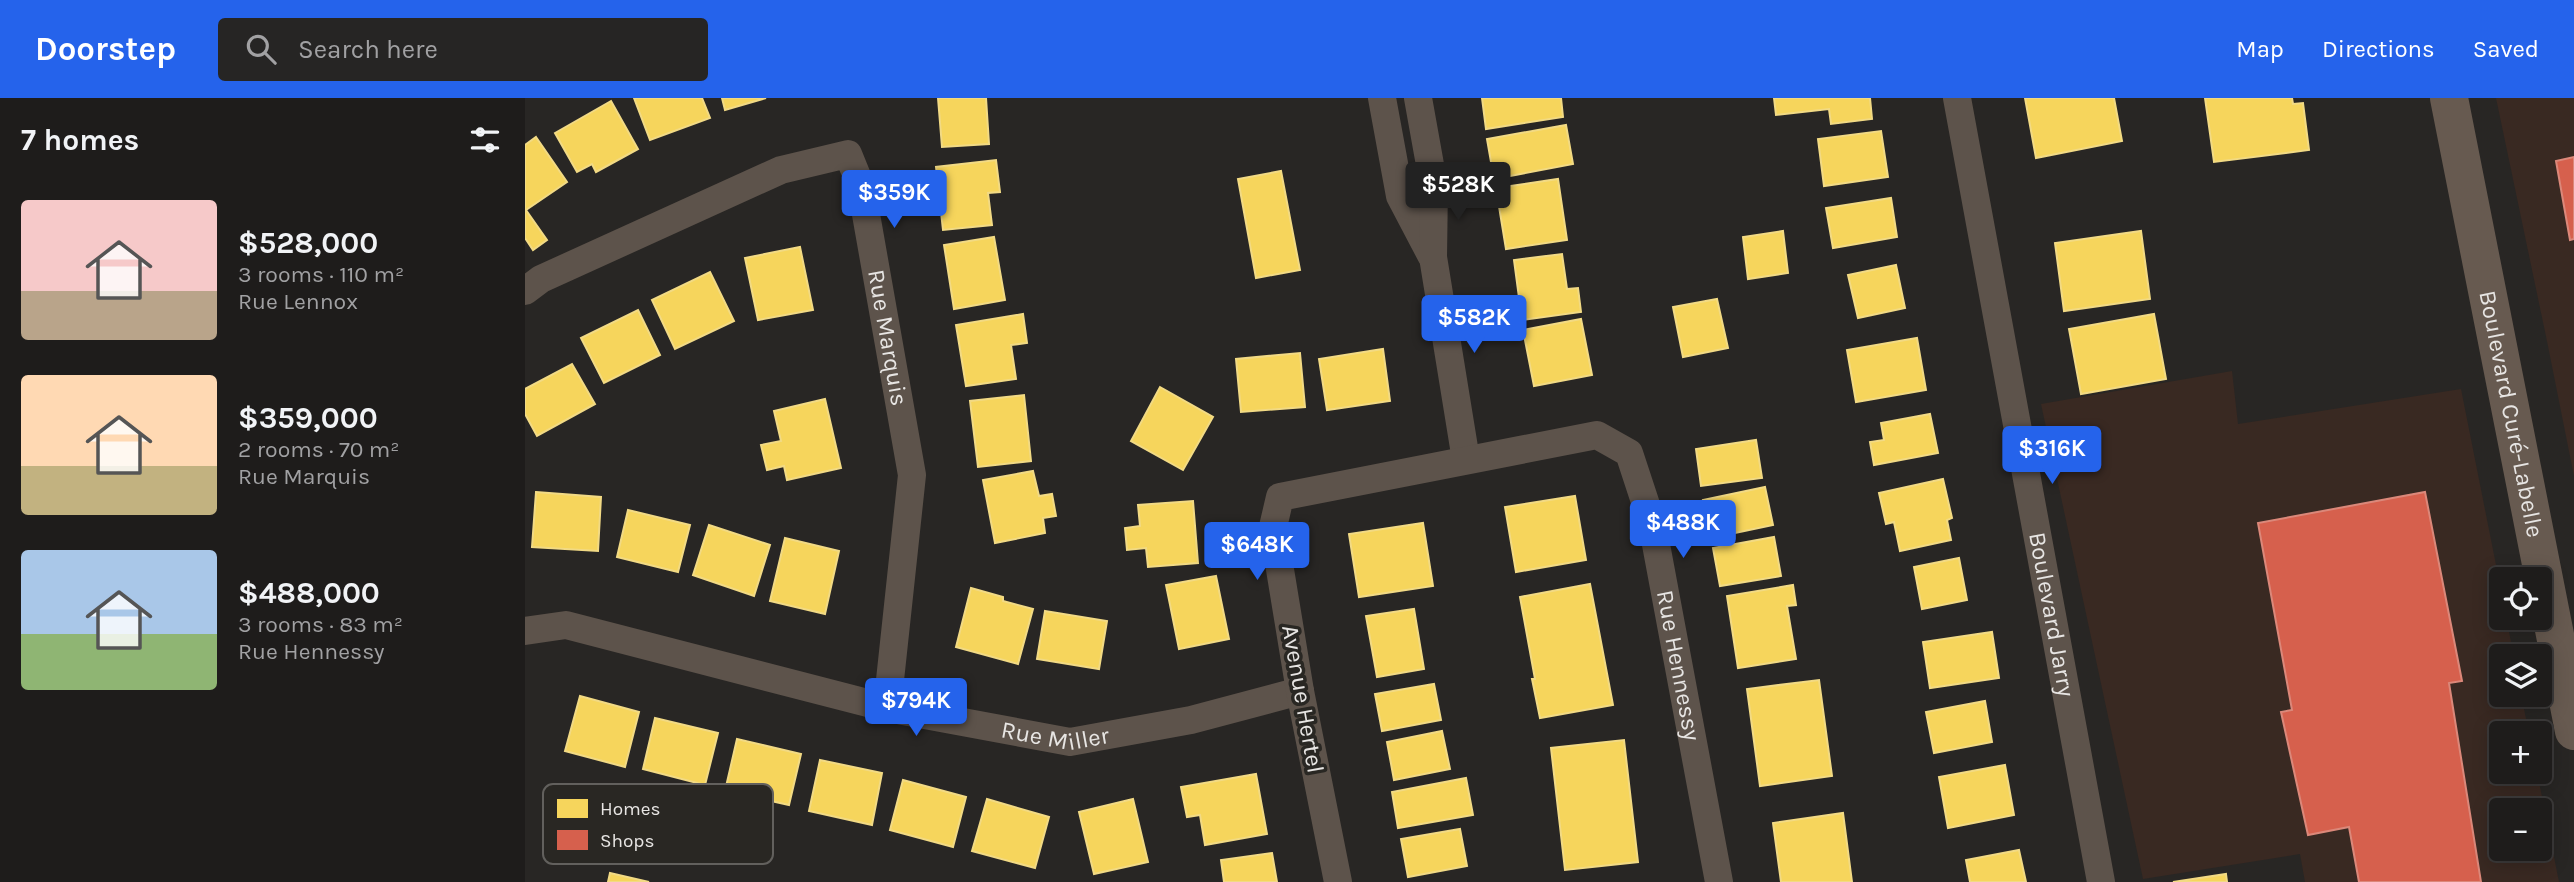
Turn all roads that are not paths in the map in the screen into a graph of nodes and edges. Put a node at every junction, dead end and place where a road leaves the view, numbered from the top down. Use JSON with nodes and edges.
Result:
{"nodes":[{"id":1,"x":1382,"y":98,"type":"edge"},
{"id":2,"x":1418,"y":98,"type":"edge"},
{"id":3,"x":1957,"y":98,"type":"edge"},
{"id":4,"x":2449,"y":98,"type":"edge"},
{"id":5,"x":1433,"y":257,"type":"junction"},
{"id":6,"x":525,"y":291,"type":"edge"},
{"id":7,"x":1466,"y":460,"type":"junction"},
{"id":8,"x":525,"y":631,"type":"edge"},
{"id":9,"x":1300,"y":691,"type":"junction"},
{"id":10,"x":887,"y":708,"type":"junction"},
{"id":11,"x":2574,"y":731,"type":"edge"},
{"id":12,"x":1338,"y":882,"type":"edge"},
{"id":13,"x":1719,"y":882,"type":"edge"},
{"id":14,"x":2101,"y":882,"type":"edge"}],
"edges":[{"from":1,"to":5,"type":"street"},
{"from":2,"to":5,"type":"street"},
{"from":3,"to":14,"type":"street","name":"Boulevard Jarry"},
{"from":4,"to":11,"type":"main road","name":"Boulevard Curé-Labelle"},
{"from":5,"to":7,"type":"street"},
{"from":6,"to":10,"type":"street","name":"Rue Marquis"},
{"from":7,"to":9,"type":"street","name":"Avenue Hertel"},
{"from":7,"to":13,"type":"street","name":"Rue Hennessy"},
{"from":8,"to":10,"type":"street","name":"Rue Miller"},
{"from":9,"to":10,"type":"street","name":"Rue Miller"},
{"from":9,"to":12,"type":"street","name":"Avenue Hertel"}]}
